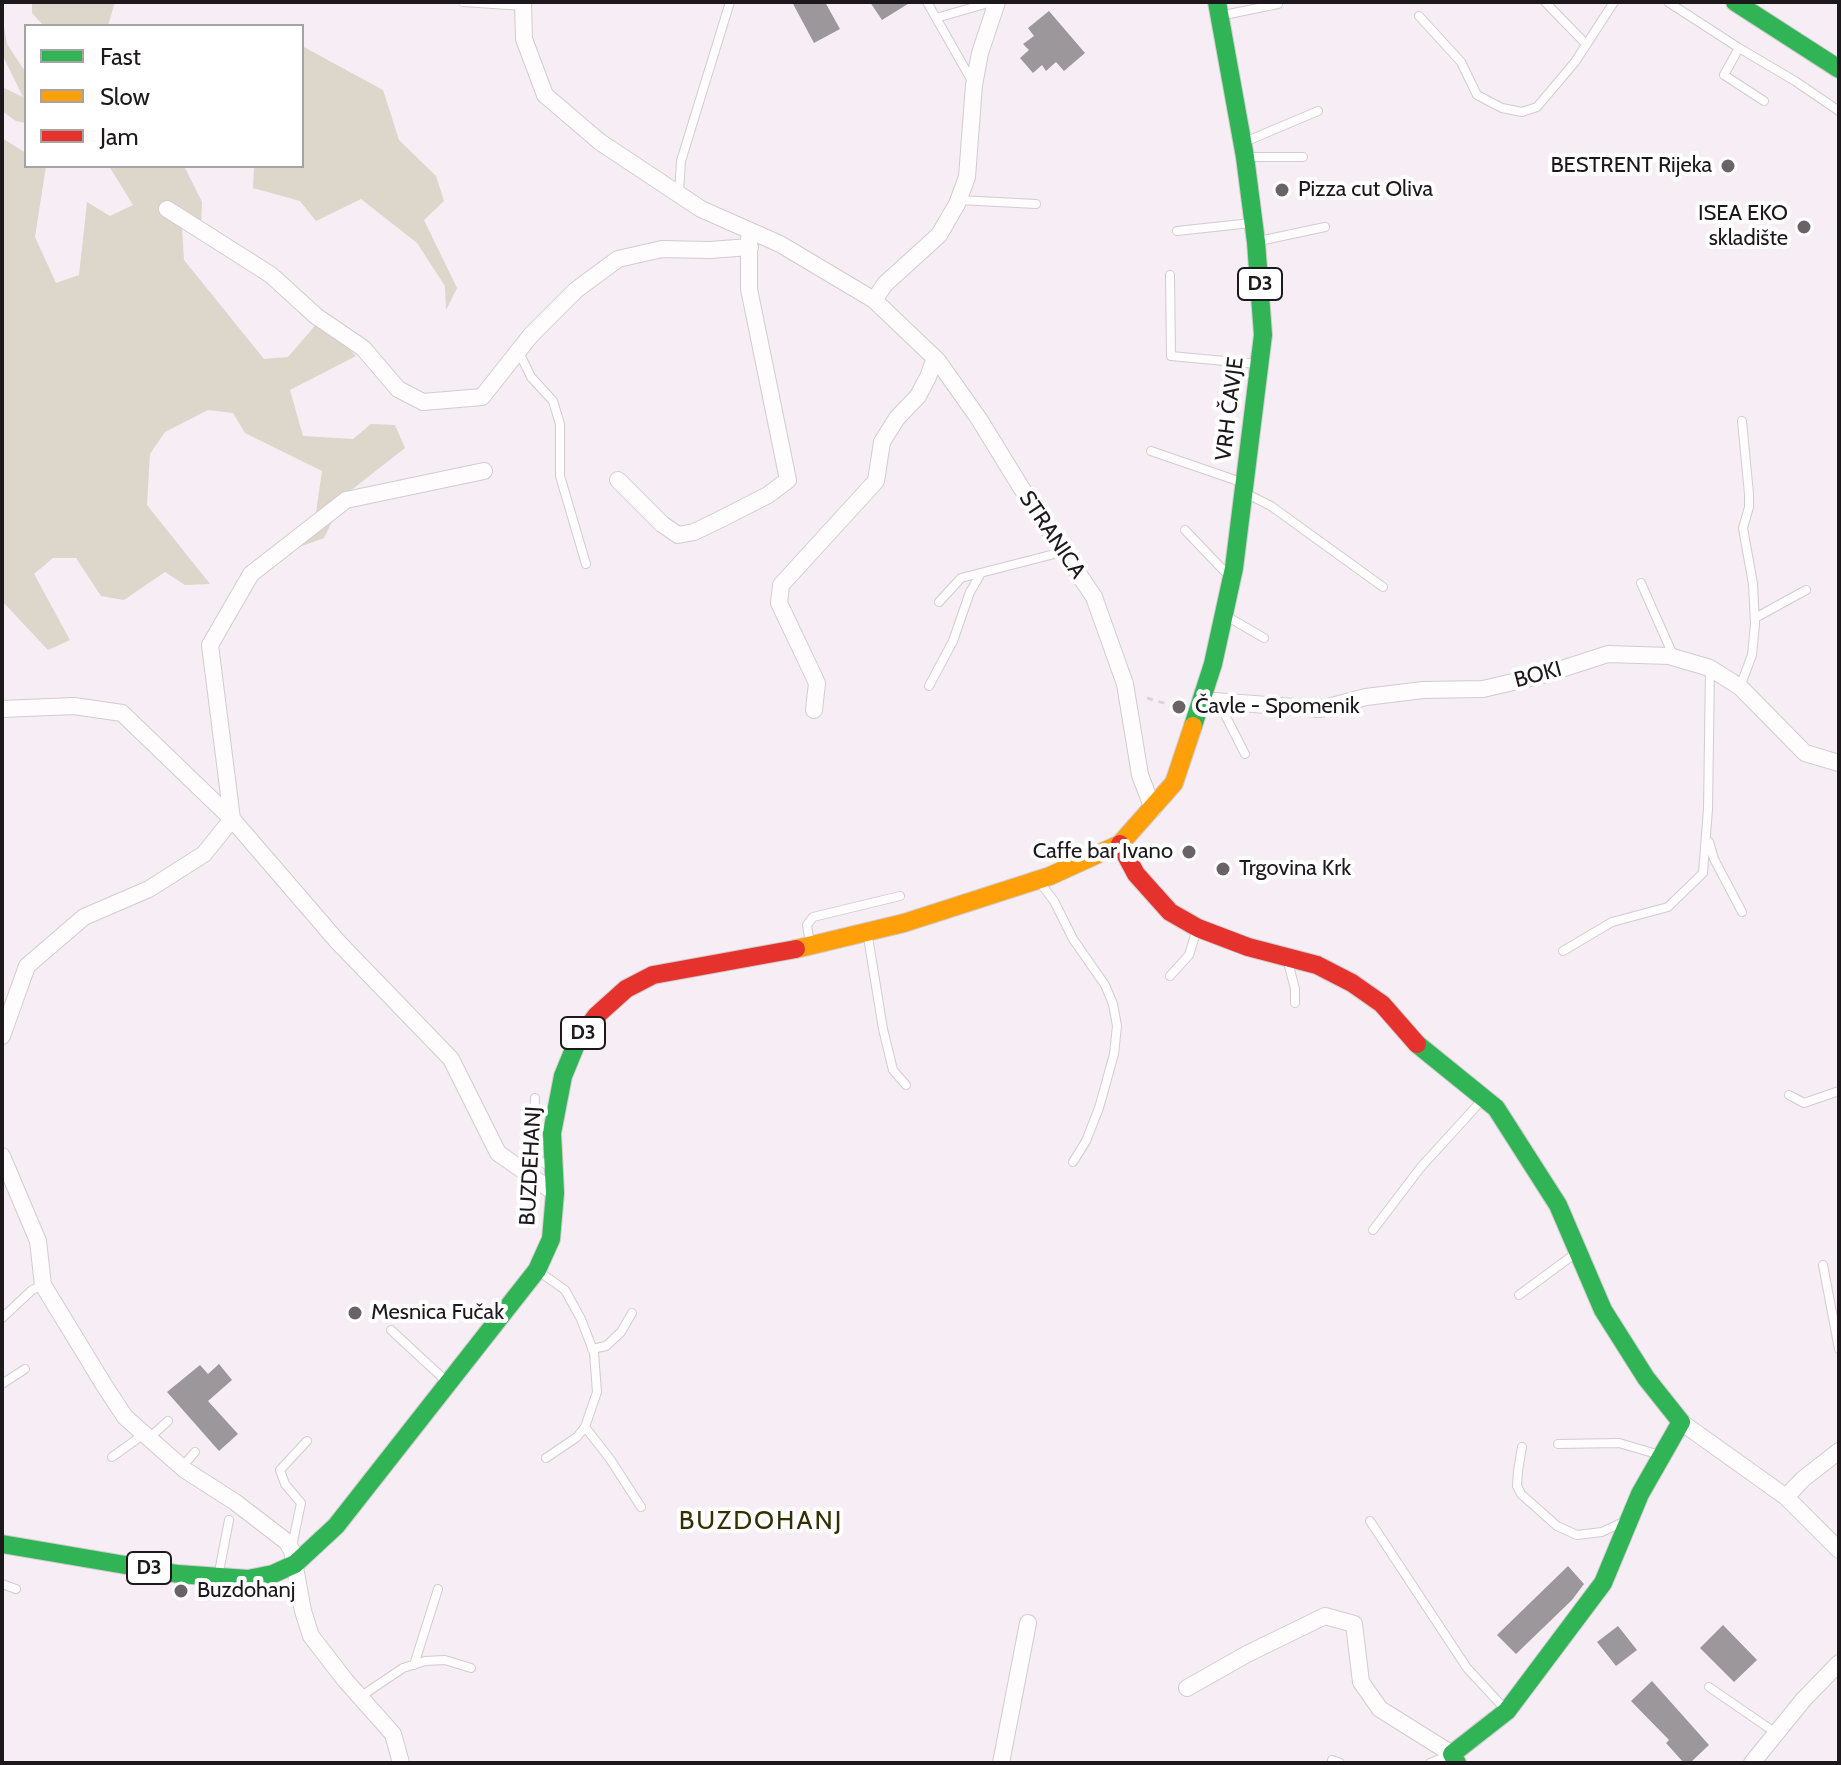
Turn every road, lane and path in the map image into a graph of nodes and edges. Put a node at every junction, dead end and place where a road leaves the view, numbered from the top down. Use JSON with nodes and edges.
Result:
{"nodes":[{"id":1,"x":463,"y":2,"type":"edge"},
{"id":2,"x":730,"y":2,"type":"edge"},
{"id":3,"x":927,"y":2,"type":"edge"},
{"id":4,"x":995,"y":2,"type":"edge"},
{"id":5,"x":1545,"y":2,"type":"edge"},
{"id":6,"x":1614,"y":2,"type":"edge"},
{"id":7,"x":1668,"y":2,"type":"edge"},
{"id":8,"x":1735,"y":2,"type":"edge"},
{"id":9,"x":523,"y":4,"type":"edge"},
{"id":10,"x":1278,"y":4,"type":"dead end"},
{"id":11,"x":1218,"y":9,"type":"edge"},
{"id":12,"x":1419,"y":16,"type":"dead end"},
{"id":13,"x":936,"y":18,"type":"junction"},
{"id":14,"x":1586,"y":44,"type":"junction"},
{"id":15,"x":1739,"y":48,"type":"junction"},
{"id":16,"x":1839,"y":69,"type":"edge"},
{"id":17,"x":974,"y":85,"type":"junction"},
{"id":18,"x":1764,"y":101,"type":"dead end"},
{"id":19,"x":1318,"y":111,"type":"dead end"},
{"id":20,"x":1839,"y":111,"type":"edge"},
{"id":21,"x":1244,"y":150,"type":"junction"},
{"id":22,"x":1303,"y":157,"type":"dead end"},
{"id":23,"x":679,"y":194,"type":"junction"},
{"id":24,"x":958,"y":200,"type":"junction"},
{"id":25,"x":1036,"y":204,"type":"dead end"},
{"id":26,"x":167,"y":209,"type":"dead end"},
{"id":27,"x":1254,"y":222,"type":"junction"},
{"id":28,"x":1325,"y":227,"type":"dead end"},
{"id":29,"x":1177,"y":231,"type":"dead end"},
{"id":30,"x":748,"y":238,"type":"junction"},
{"id":31,"x":1256,"y":242,"type":"junction"},
{"id":32,"x":1170,"y":275,"type":"dead end"},
{"id":33,"x":874,"y":300,"type":"junction"},
{"id":34,"x":519,"y":352,"type":"junction"},
{"id":35,"x":935,"y":358,"type":"junction"},
{"id":36,"x":1260,"y":364,"type":"junction"},
{"id":37,"x":1742,"y":421,"type":"dead end"},
{"id":38,"x":1151,"y":451,"type":"dead end"},
{"id":39,"x":484,"y":471,"type":"dead end"},
{"id":40,"x":618,"y":480,"type":"dead end"},
{"id":41,"x":1245,"y":488,"type":"junction"},
{"id":42,"x":1185,"y":530,"type":"dead end"},
{"id":43,"x":1063,"y":552,"type":"junction"},
{"id":44,"x":586,"y":564,"type":"dead end"},
{"id":45,"x":980,"y":575,"type":"junction"},
{"id":46,"x":1232,"y":579,"type":"junction"},
{"id":47,"x":1641,"y":583,"type":"dead end"},
{"id":48,"x":1383,"y":587,"type":"dead end"},
{"id":49,"x":1806,"y":590,"type":"dead end"},
{"id":50,"x":939,"y":602,"type":"dead end"},
{"id":51,"x":1224,"y":614,"type":"junction"},
{"id":52,"x":1755,"y":618,"type":"junction"},
{"id":53,"x":1264,"y":638,"type":"dead end"},
{"id":54,"x":1674,"y":657,"type":"junction"},
{"id":55,"x":1710,"y":668,"type":"junction"},
{"id":56,"x":929,"y":686,"type":"dead end"},
{"id":57,"x":1740,"y":687,"type":"junction"},
{"id":58,"x":1134,"y":695,"type":"dead end"},
{"id":59,"x":1210,"y":701,"type":"junction"},
{"id":60,"x":1176,"y":707,"type":"dead end"},
{"id":61,"x":2,"y":709,"type":"edge"},
{"id":62,"x":814,"y":710,"type":"dead end"},
{"id":63,"x":1245,"y":754,"type":"dead end"},
{"id":64,"x":1839,"y":763,"type":"edge"},
{"id":65,"x":1153,"y":809,"type":"junction"},
{"id":66,"x":232,"y":819,"type":"junction"},
{"id":67,"x":1707,"y":834,"type":"junction"},
{"id":68,"x":1120,"y":844,"type":"junction"},
{"id":69,"x":1038,"y":880,"type":"junction"},
{"id":70,"x":900,"y":896,"type":"dead end"},
{"id":71,"x":1742,"y":912,"type":"dead end"},
{"id":72,"x":1198,"y":928,"type":"junction"},
{"id":73,"x":867,"y":932,"type":"junction"},
{"id":74,"x":811,"y":946,"type":"junction"},
{"id":75,"x":1563,"y":951,"type":"dead end"},
{"id":76,"x":1287,"y":957,"type":"junction"},
{"id":77,"x":1170,"y":976,"type":"dead end"},
{"id":78,"x":1295,"y":1003,"type":"dead end"},
{"id":79,"x":2,"y":1023,"type":"edge"},
{"id":80,"x":2,"y":1035,"type":"edge"},
{"id":81,"x":906,"y":1085,"type":"dead end"},
{"id":82,"x":1839,"y":1091,"type":"edge"},
{"id":83,"x":1789,"y":1095,"type":"dead end"},
{"id":84,"x":535,"y":1098,"type":"dead end"},
{"id":85,"x":1483,"y":1098,"type":"junction"},
{"id":86,"x":2,"y":1156,"type":"edge"},
{"id":87,"x":1073,"y":1162,"type":"dead end"},
{"id":88,"x":554,"y":1168,"type":"junction"},
{"id":89,"x":555,"y":1193,"type":"junction"},
{"id":90,"x":1373,"y":1230,"type":"dead end"},
{"id":91,"x":1578,"y":1251,"type":"junction"},
{"id":92,"x":1823,"y":1265,"type":"dead end"},
{"id":93,"x":537,"y":1270,"type":"junction"},
{"id":94,"x":43,"y":1285,"type":"junction"},
{"id":95,"x":1519,"y":1295,"type":"dead end"},
{"id":96,"x":632,"y":1313,"type":"dead end"},
{"id":97,"x":2,"y":1318,"type":"edge"},
{"id":98,"x":391,"y":1330,"type":"dead end"},
{"id":99,"x":592,"y":1349,"type":"junction"},
{"id":100,"x":1839,"y":1349,"type":"edge"},
{"id":101,"x":25,"y":1369,"type":"dead end"},
{"id":102,"x":2,"y":1384,"type":"edge"},
{"id":103,"x":448,"y":1384,"type":"junction"},
{"id":104,"x":168,"y":1421,"type":"dead end"},
{"id":105,"x":1681,"y":1422,"type":"junction"},
{"id":106,"x":585,"y":1427,"type":"junction"},
{"id":107,"x":146,"y":1436,"type":"junction"},
{"id":108,"x":307,"y":1441,"type":"dead end"},
{"id":109,"x":1558,"y":1444,"type":"dead end"},
{"id":110,"x":1522,"y":1447,"type":"dead end"},
{"id":111,"x":1839,"y":1451,"type":"edge"},
{"id":112,"x":195,"y":1452,"type":"dead end"},
{"id":113,"x":1662,"y":1455,"type":"junction"},
{"id":114,"x":112,"y":1457,"type":"dead end"},
{"id":115,"x":546,"y":1458,"type":"dead end"},
{"id":116,"x":182,"y":1467,"type":"junction"},
{"id":117,"x":1786,"y":1497,"type":"junction"},
{"id":118,"x":641,"y":1507,"type":"dead end"},
{"id":119,"x":1630,"y":1519,"type":"junction"},
{"id":120,"x":229,"y":1520,"type":"dead end"},
{"id":121,"x":1370,"y":1521,"type":"dead end"},
{"id":122,"x":2,"y":1544,"type":"edge"},
{"id":123,"x":1839,"y":1550,"type":"edge"},
{"id":124,"x":293,"y":1557,"type":"junction"},
{"id":125,"x":218,"y":1577,"type":"junction"},
{"id":126,"x":2,"y":1584,"type":"edge"},
{"id":127,"x":16,"y":1589,"type":"dead end"},
{"id":128,"x":438,"y":1589,"type":"dead end"},
{"id":129,"x":1028,"y":1623,"type":"dead end"},
{"id":130,"x":1839,"y":1663,"type":"edge"},
{"id":131,"x":414,"y":1665,"type":"junction"},
{"id":132,"x":471,"y":1668,"type":"dead end"},
{"id":133,"x":1709,"y":1687,"type":"dead end"},
{"id":134,"x":1187,"y":1688,"type":"dead end"},
{"id":135,"x":360,"y":1697,"type":"junction"},
{"id":136,"x":1507,"y":1711,"type":"junction"},
{"id":137,"x":1776,"y":1733,"type":"junction"},
{"id":138,"x":1454,"y":1758,"type":"edge"},
{"id":139,"x":401,"y":1763,"type":"edge"},
{"id":140,"x":1001,"y":1763,"type":"edge"},
{"id":141,"x":1430,"y":1763,"type":"edge"},
{"id":142,"x":1752,"y":1763,"type":"edge"}],
"edges":[{"from":1,"to":9,"type":"lane"},
{"from":2,"to":23,"type":"lane"},
{"from":3,"to":13,"type":"lane"},
{"from":4,"to":13,"type":"lane"},
{"from":4,"to":17,"type":"street"},
{"from":5,"to":14,"type":"lane"},
{"from":6,"to":14,"type":"lane"},
{"from":7,"to":15,"type":"lane"},
{"from":8,"to":16,"type":"main road"},
{"from":9,"to":23,"type":"street","name":"STRANICA"},
{"from":10,"to":11,"type":"lane"},
{"from":11,"to":21,"type":"main road","name":"VRH ČAVJE","number":"D3"},
{"from":12,"to":14,"type":"lane"},
{"from":13,"to":17,"type":"lane"},
{"from":15,"to":18,"type":"lane"},
{"from":15,"to":20,"type":"lane"},
{"from":17,"to":24,"type":"street"},
{"from":19,"to":21,"type":"lane"},
{"from":21,"to":22,"type":"lane"},
{"from":21,"to":27,"type":"main road","name":"VRH ČAVJE","number":"D3"},
{"from":23,"to":30,"type":"street","name":"STRANICA"},
{"from":24,"to":25,"type":"lane"},
{"from":24,"to":33,"type":"street"},
{"from":26,"to":34,"type":"street"},
{"from":27,"to":29,"type":"lane"},
{"from":27,"to":31,"type":"main road","name":"VRH ČAVJE","number":"D3"},
{"from":28,"to":31,"type":"lane"},
{"from":30,"to":33,"type":"street","name":"STRANICA"},
{"from":30,"to":34,"type":"street"},
{"from":30,"to":40,"type":"street"},
{"from":31,"to":36,"type":"main road","name":"VRH ČAVJE","number":"D3"},
{"from":32,"to":36,"type":"lane"},
{"from":33,"to":35,"type":"street","name":"STRANICA"},
{"from":34,"to":44,"type":"lane"},
{"from":35,"to":43,"type":"street","name":"STRANICA"},
{"from":35,"to":62,"type":"street"},
{"from":36,"to":41,"type":"main road","name":"VRH ČAVJE","number":"D3"},
{"from":37,"to":52,"type":"lane"},
{"from":38,"to":41,"type":"lane"},
{"from":39,"to":66,"type":"street"},
{"from":41,"to":46,"type":"main road","name":"VRH ČAVJE","number":"D3"},
{"from":41,"to":48,"type":"lane"},
{"from":42,"to":46,"type":"lane"},
{"from":43,"to":45,"type":"lane"},
{"from":43,"to":65,"type":"street","name":"STRANICA"},
{"from":45,"to":50,"type":"lane"},
{"from":45,"to":56,"type":"lane"},
{"from":46,"to":51,"type":"main road","name":"VRH ČAVJE","number":"D3"},
{"from":47,"to":54,"type":"lane"},
{"from":49,"to":52,"type":"lane"},
{"from":51,"to":53,"type":"lane"},
{"from":51,"to":59,"type":"main road","name":"VRH ČAVJE","number":"D3"},
{"from":52,"to":57,"type":"lane"},
{"from":54,"to":55,"type":"street","name":"BOKI"},
{"from":54,"to":59,"type":"street","name":"BOKI"},
{"from":55,"to":57,"type":"street","name":"BOKI"},
{"from":55,"to":67,"type":"lane"},
{"from":57,"to":64,"type":"street","name":"BOKI"},
{"from":58,"to":60,"type":"path"},
{"from":59,"to":63,"type":"lane"},
{"from":59,"to":65,"type":"main road","name":"VRH ČAVJE","number":"D3"},
{"from":61,"to":66,"type":"street"},
{"from":65,"to":68,"type":"main road","name":"BUZDEHANJ","number":"D3"},
{"from":66,"to":80,"type":"street"},
{"from":66,"to":89,"type":"street"},
{"from":67,"to":71,"type":"lane"},
{"from":67,"to":75,"type":"lane"},
{"from":68,"to":69,"type":"main road","name":"BUZDEHANJ","number":"D3"},
{"from":68,"to":72,"type":"main road"},
{"from":69,"to":73,"type":"main road","name":"BUZDEHANJ","number":"D3"},
{"from":69,"to":87,"type":"lane"},
{"from":70,"to":74,"type":"lane"},
{"from":72,"to":76,"type":"main road"},
{"from":72,"to":77,"type":"lane"},
{"from":73,"to":74,"type":"main road","name":"BUZDEHANJ","number":"D3"},
{"from":73,"to":81,"type":"lane"},
{"from":74,"to":88,"type":"main road","name":"BUZDEHANJ","number":"D3"},
{"from":76,"to":78,"type":"lane"},
{"from":76,"to":85,"type":"main road"},
{"from":79,"to":80,"type":"lane"},
{"from":82,"to":83,"type":"lane"},
{"from":84,"to":88,"type":"lane"},
{"from":85,"to":90,"type":"lane"},
{"from":85,"to":91,"type":"main road"},
{"from":86,"to":94,"type":"street"},
{"from":88,"to":89,"type":"main road","name":"BUZDEHANJ","number":"D3"},
{"from":89,"to":93,"type":"main road","name":"BUZDEHANJ","number":"D3"},
{"from":91,"to":95,"type":"lane"},
{"from":91,"to":105,"type":"main road"},
{"from":92,"to":100,"type":"lane"},
{"from":93,"to":99,"type":"lane"},
{"from":93,"to":103,"type":"main road","name":"BUZDEHANJ","number":"D3"},
{"from":94,"to":97,"type":"lane"},
{"from":94,"to":107,"type":"street"},
{"from":96,"to":99,"type":"lane"},
{"from":98,"to":103,"type":"lane"},
{"from":99,"to":106,"type":"lane"},
{"from":101,"to":102,"type":"lane"},
{"from":103,"to":124,"type":"main road","name":"BUZDEHANJ","number":"D3"},
{"from":104,"to":107,"type":"lane"},
{"from":105,"to":113,"type":"main road"},
{"from":105,"to":117,"type":"street"},
{"from":106,"to":115,"type":"lane"},
{"from":106,"to":118,"type":"lane"},
{"from":107,"to":114,"type":"lane"},
{"from":107,"to":116,"type":"street"},
{"from":108,"to":124,"type":"lane"},
{"from":109,"to":113,"type":"lane"},
{"from":110,"to":119,"type":"lane"},
{"from":111,"to":117,"type":"street"},
{"from":112,"to":116,"type":"lane"},
{"from":113,"to":119,"type":"main road"},
{"from":116,"to":124,"type":"street"},
{"from":117,"to":123,"type":"street"},
{"from":119,"to":136,"type":"main road"},
{"from":120,"to":125,"type":"lane"},
{"from":121,"to":136,"type":"lane"},
{"from":122,"to":125,"type":"main road","number":"D3"},
{"from":124,"to":125,"type":"main road","number":"D3"},
{"from":124,"to":135,"type":"street"},
{"from":126,"to":127,"type":"lane"},
{"from":128,"to":131,"type":"lane"},
{"from":129,"to":140,"type":"street"},
{"from":130,"to":137,"type":"street"},
{"from":131,"to":132,"type":"lane"},
{"from":131,"to":135,"type":"lane"},
{"from":133,"to":137,"type":"lane"},
{"from":134,"to":138,"type":"street"},
{"from":135,"to":139,"type":"street"},
{"from":136,"to":138,"type":"main road"},
{"from":137,"to":142,"type":"street"},
{"from":138,"to":141,"type":"lane"}]}
